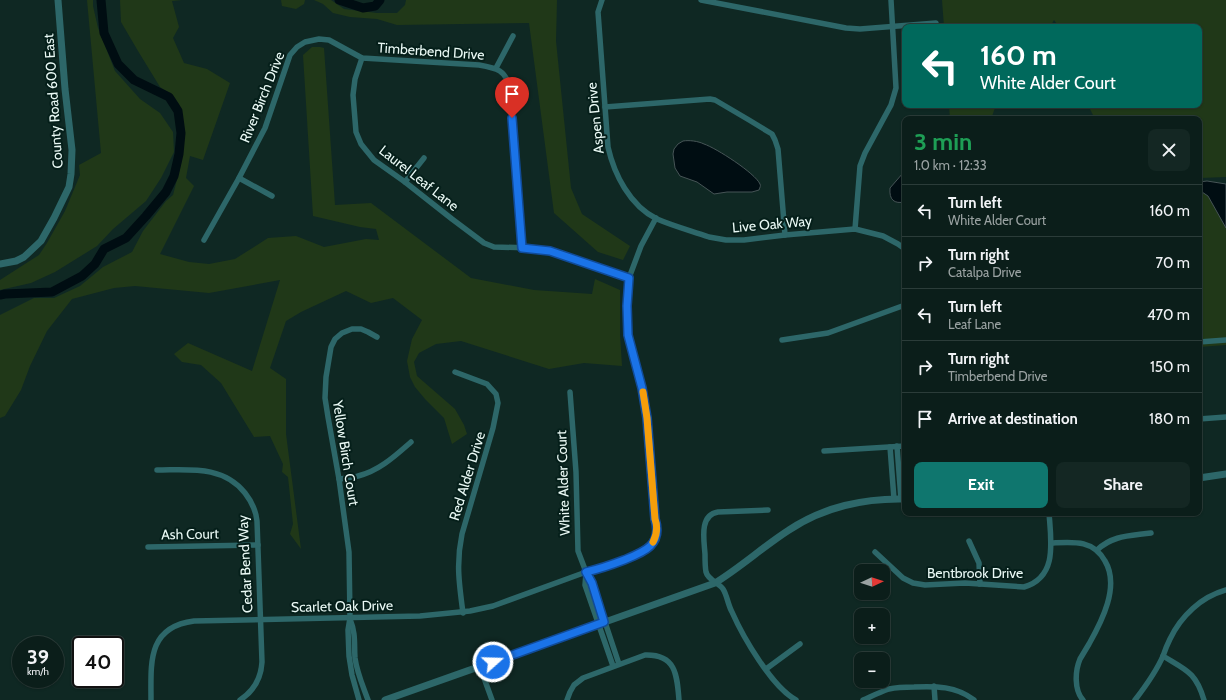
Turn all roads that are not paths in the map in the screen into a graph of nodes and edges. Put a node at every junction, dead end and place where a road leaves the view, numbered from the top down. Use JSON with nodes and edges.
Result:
{"nodes":[{"id":1,"x":58,"y":0,"type":"edge"},
{"id":2,"x":602,"y":0,"type":"edge"},
{"id":3,"x":701,"y":0,"type":"edge"},
{"id":4,"x":891,"y":0,"type":"edge"},
{"id":5,"x":936,"y":23,"type":"dead end"},
{"id":6,"x":922,"y":24,"type":"edge"},
{"id":7,"x":902,"y":25,"type":"edge"},
{"id":8,"x":893,"y":26,"type":"junction"},
{"id":9,"x":513,"y":36,"type":"dead end"},
{"id":10,"x":362,"y":58,"type":"junction"},
{"id":11,"x":496,"y":68,"type":"junction"},
{"id":12,"x":605,"y":106,"type":"junction"},
{"id":13,"x":424,"y":158,"type":"dead end"},
{"id":14,"x":239,"y":178,"type":"junction"},
{"id":15,"x":405,"y":182,"type":"junction"},
{"id":16,"x":272,"y":196,"type":"dead end"},
{"id":17,"x":656,"y":218,"type":"junction"},
{"id":18,"x":855,"y":229,"type":"junction"},
{"id":19,"x":785,"y":235,"type":"junction"},
{"id":20,"x":204,"y":240,"type":"dead end"},
{"id":21,"x":902,"y":247,"type":"edge"},
{"id":22,"x":522,"y":248,"type":"junction"},
{"id":23,"x":0,"y":264,"type":"edge"},
{"id":24,"x":629,"y":278,"type":"junction"},
{"id":25,"x":902,"y":306,"type":"edge"},
{"id":26,"x":377,"y":337,"type":"dead end"},
{"id":27,"x":782,"y":340,"type":"dead end"},
{"id":28,"x":1226,"y":340,"type":"edge"},
{"id":29,"x":1202,"y":342,"type":"edge"},
{"id":30,"x":455,"y":372,"type":"dead end"},
{"id":31,"x":570,"y":392,"type":"dead end"},
{"id":32,"x":1226,"y":417,"type":"edge"},
{"id":33,"x":1202,"y":419,"type":"edge"},
{"id":34,"x":411,"y":442,"type":"dead end"},
{"id":35,"x":897,"y":446,"type":"junction"},
{"id":36,"x":902,"y":446,"type":"edge"},
{"id":37,"x":890,"y":447,"type":"junction"},
{"id":38,"x":824,"y":451,"type":"dead end"},
{"id":39,"x":157,"y":470,"type":"dead end"},
{"id":40,"x":1226,"y":474,"type":"edge"},
{"id":41,"x":1217,"y":476,"type":"junction"},
{"id":42,"x":1226,"y":477,"type":"edge"},
{"id":43,"x":1202,"y":478,"type":"edge"},
{"id":44,"x":339,"y":479,"type":"junction"},
{"id":45,"x":900,"y":499,"type":"edge"},
{"id":46,"x":768,"y":510,"type":"dead end"},
{"id":47,"x":1049,"y":516,"type":"edge"},
{"id":48,"x":1151,"y":533,"type":"dead end"},
{"id":49,"x":969,"y":541,"type":"dead end"},
{"id":50,"x":1051,"y":543,"type":"junction"},
{"id":51,"x":258,"y":545,"type":"junction"},
{"id":52,"x":148,"y":547,"type":"dead end"},
{"id":53,"x":1097,"y":550,"type":"junction"},
{"id":54,"x":875,"y":552,"type":"dead end"},
{"id":55,"x":586,"y":572,"type":"junction"},
{"id":56,"x":715,"y":583,"type":"junction"},
{"id":57,"x":980,"y":584,"type":"junction"},
{"id":58,"x":1226,"y":590,"type":"edge"},
{"id":59,"x":463,"y":612,"type":"junction"},
{"id":60,"x":350,"y":618,"type":"junction"},
{"id":61,"x":260,"y":620,"type":"junction"},
{"id":62,"x":601,"y":623,"type":"junction"},
{"id":63,"x":800,"y":644,"type":"dead end"},
{"id":64,"x":1163,"y":656,"type":"junction"},
{"id":65,"x":616,"y":665,"type":"junction"},
{"id":66,"x":480,"y":666,"type":"junction"},
{"id":67,"x":766,"y":669,"type":"junction"},
{"id":68,"x":934,"y":686,"type":"junction"},
{"id":69,"x":151,"y":700,"type":"edge"},
{"id":70,"x":240,"y":700,"type":"edge"},
{"id":71,"x":359,"y":700,"type":"edge"},
{"id":72,"x":368,"y":700,"type":"edge"},
{"id":73,"x":385,"y":700,"type":"edge"},
{"id":74,"x":492,"y":700,"type":"edge"},
{"id":75,"x":568,"y":700,"type":"edge"},
{"id":76,"x":679,"y":700,"type":"edge"},
{"id":77,"x":796,"y":700,"type":"edge"},
{"id":78,"x":863,"y":700,"type":"edge"},
{"id":79,"x":935,"y":700,"type":"edge"},
{"id":80,"x":974,"y":700,"type":"edge"},
{"id":81,"x":1083,"y":700,"type":"edge"},
{"id":82,"x":1135,"y":700,"type":"edge"},
{"id":83,"x":1204,"y":700,"type":"edge"}],
"edges":[{"from":1,"to":23,"type":"street","name":"County Road 600 East"},
{"from":2,"to":12,"type":"street","name":"Aspen Drive"},
{"from":3,"to":8,"type":"street"},
{"from":4,"to":8,"type":"street"},
{"from":5,"to":6,"type":"street"},
{"from":7,"to":8,"type":"street"},
{"from":8,"to":18,"type":"street"},
{"from":9,"to":11,"type":"street"},
{"from":10,"to":11,"type":"street","name":"Timberbend Drive"},
{"from":10,"to":14,"type":"street","name":"River Birch Drive"},
{"from":10,"to":15,"type":"street","name":"Laurel Leaf Lane"},
{"from":11,"to":22,"type":"street","name":"Timberbend Drive"},
{"from":12,"to":17,"type":"street","name":"Aspen Drive"},
{"from":12,"to":19,"type":"street"},
{"from":13,"to":15,"type":"street"},
{"from":14,"to":16,"type":"street"},
{"from":14,"to":20,"type":"street","name":"River Birch Drive"},
{"from":15,"to":22,"type":"street","name":"Laurel Leaf Lane"},
{"from":17,"to":19,"type":"street","name":"Live Oak Way"},
{"from":17,"to":24,"type":"street","name":"Scarlet Oak Drive"},
{"from":18,"to":19,"type":"street","name":"Live Oak Way"},
{"from":18,"to":21,"type":"street","name":"Live Oak Way"},
{"from":22,"to":24,"type":"street","name":"Laurel Leaf Lane"},
{"from":24,"to":55,"type":"street","name":"Scarlet Oak Drive"},
{"from":25,"to":27,"type":"street"},
{"from":26,"to":44,"type":"street","name":"Yellow Birch Court"},
{"from":28,"to":29,"type":"street"},
{"from":30,"to":59,"type":"street","name":"Red Alder Drive"},
{"from":31,"to":55,"type":"street","name":"White Alder Court"},
{"from":32,"to":33,"type":"street"},
{"from":34,"to":44,"type":"street"},
{"from":35,"to":36,"type":"street"},
{"from":35,"to":37,"type":"street"},
{"from":35,"to":45,"type":"street"},
{"from":37,"to":38,"type":"street"},
{"from":37,"to":45,"type":"street"},
{"from":39,"to":51,"type":"street","name":"Cedar Bend Way"},
{"from":40,"to":41,"type":"street"},
{"from":41,"to":42,"type":"street"},
{"from":41,"to":43,"type":"street"},
{"from":44,"to":60,"type":"street","name":"Yellow Birch Court"},
{"from":45,"to":56,"type":"street"},
{"from":46,"to":56,"type":"street"},
{"from":47,"to":50,"type":"street","name":"Bentbrook Drive"},
{"from":48,"to":53,"type":"street"},
{"from":49,"to":57,"type":"street"},
{"from":50,"to":53,"type":"street"},
{"from":50,"to":57,"type":"street","name":"Bentbrook Drive"},
{"from":51,"to":52,"type":"street","name":"Ash Court"},
{"from":51,"to":61,"type":"street","name":"Cedar Bend Way"},
{"from":53,"to":81,"type":"street"},
{"from":54,"to":57,"type":"street","name":"Bentbrook Drive"},
{"from":55,"to":59,"type":"street","name":"Scarlet Oak Drive"},
{"from":55,"to":62,"type":"street","name":"White Alder Court"},
{"from":56,"to":62,"type":"street"},
{"from":56,"to":67,"type":"street"},
{"from":58,"to":64,"type":"street"},
{"from":59,"to":60,"type":"street","name":"Scarlet Oak Drive"},
{"from":60,"to":61,"type":"street","name":"Scarlet Oak Drive"},
{"from":60,"to":71,"type":"street","name":"Yellow Birch Court"},
{"from":60,"to":72,"type":"street","name":"Yellow Birch Court"},
{"from":61,"to":69,"type":"street","name":"Scarlet Oak Drive"},
{"from":61,"to":70,"type":"street","name":"Cedar Bend Way"},
{"from":62,"to":65,"type":"street","name":"White Alder Court"},
{"from":62,"to":66,"type":"street"},
{"from":63,"to":67,"type":"street"},
{"from":64,"to":82,"type":"street"},
{"from":64,"to":83,"type":"street"},
{"from":65,"to":75,"type":"street"},
{"from":65,"to":76,"type":"street"},
{"from":66,"to":73,"type":"street"},
{"from":66,"to":74,"type":"street"},
{"from":67,"to":77,"type":"street"},
{"from":68,"to":78,"type":"street"},
{"from":68,"to":79,"type":"street"},
{"from":68,"to":80,"type":"street"}]}
